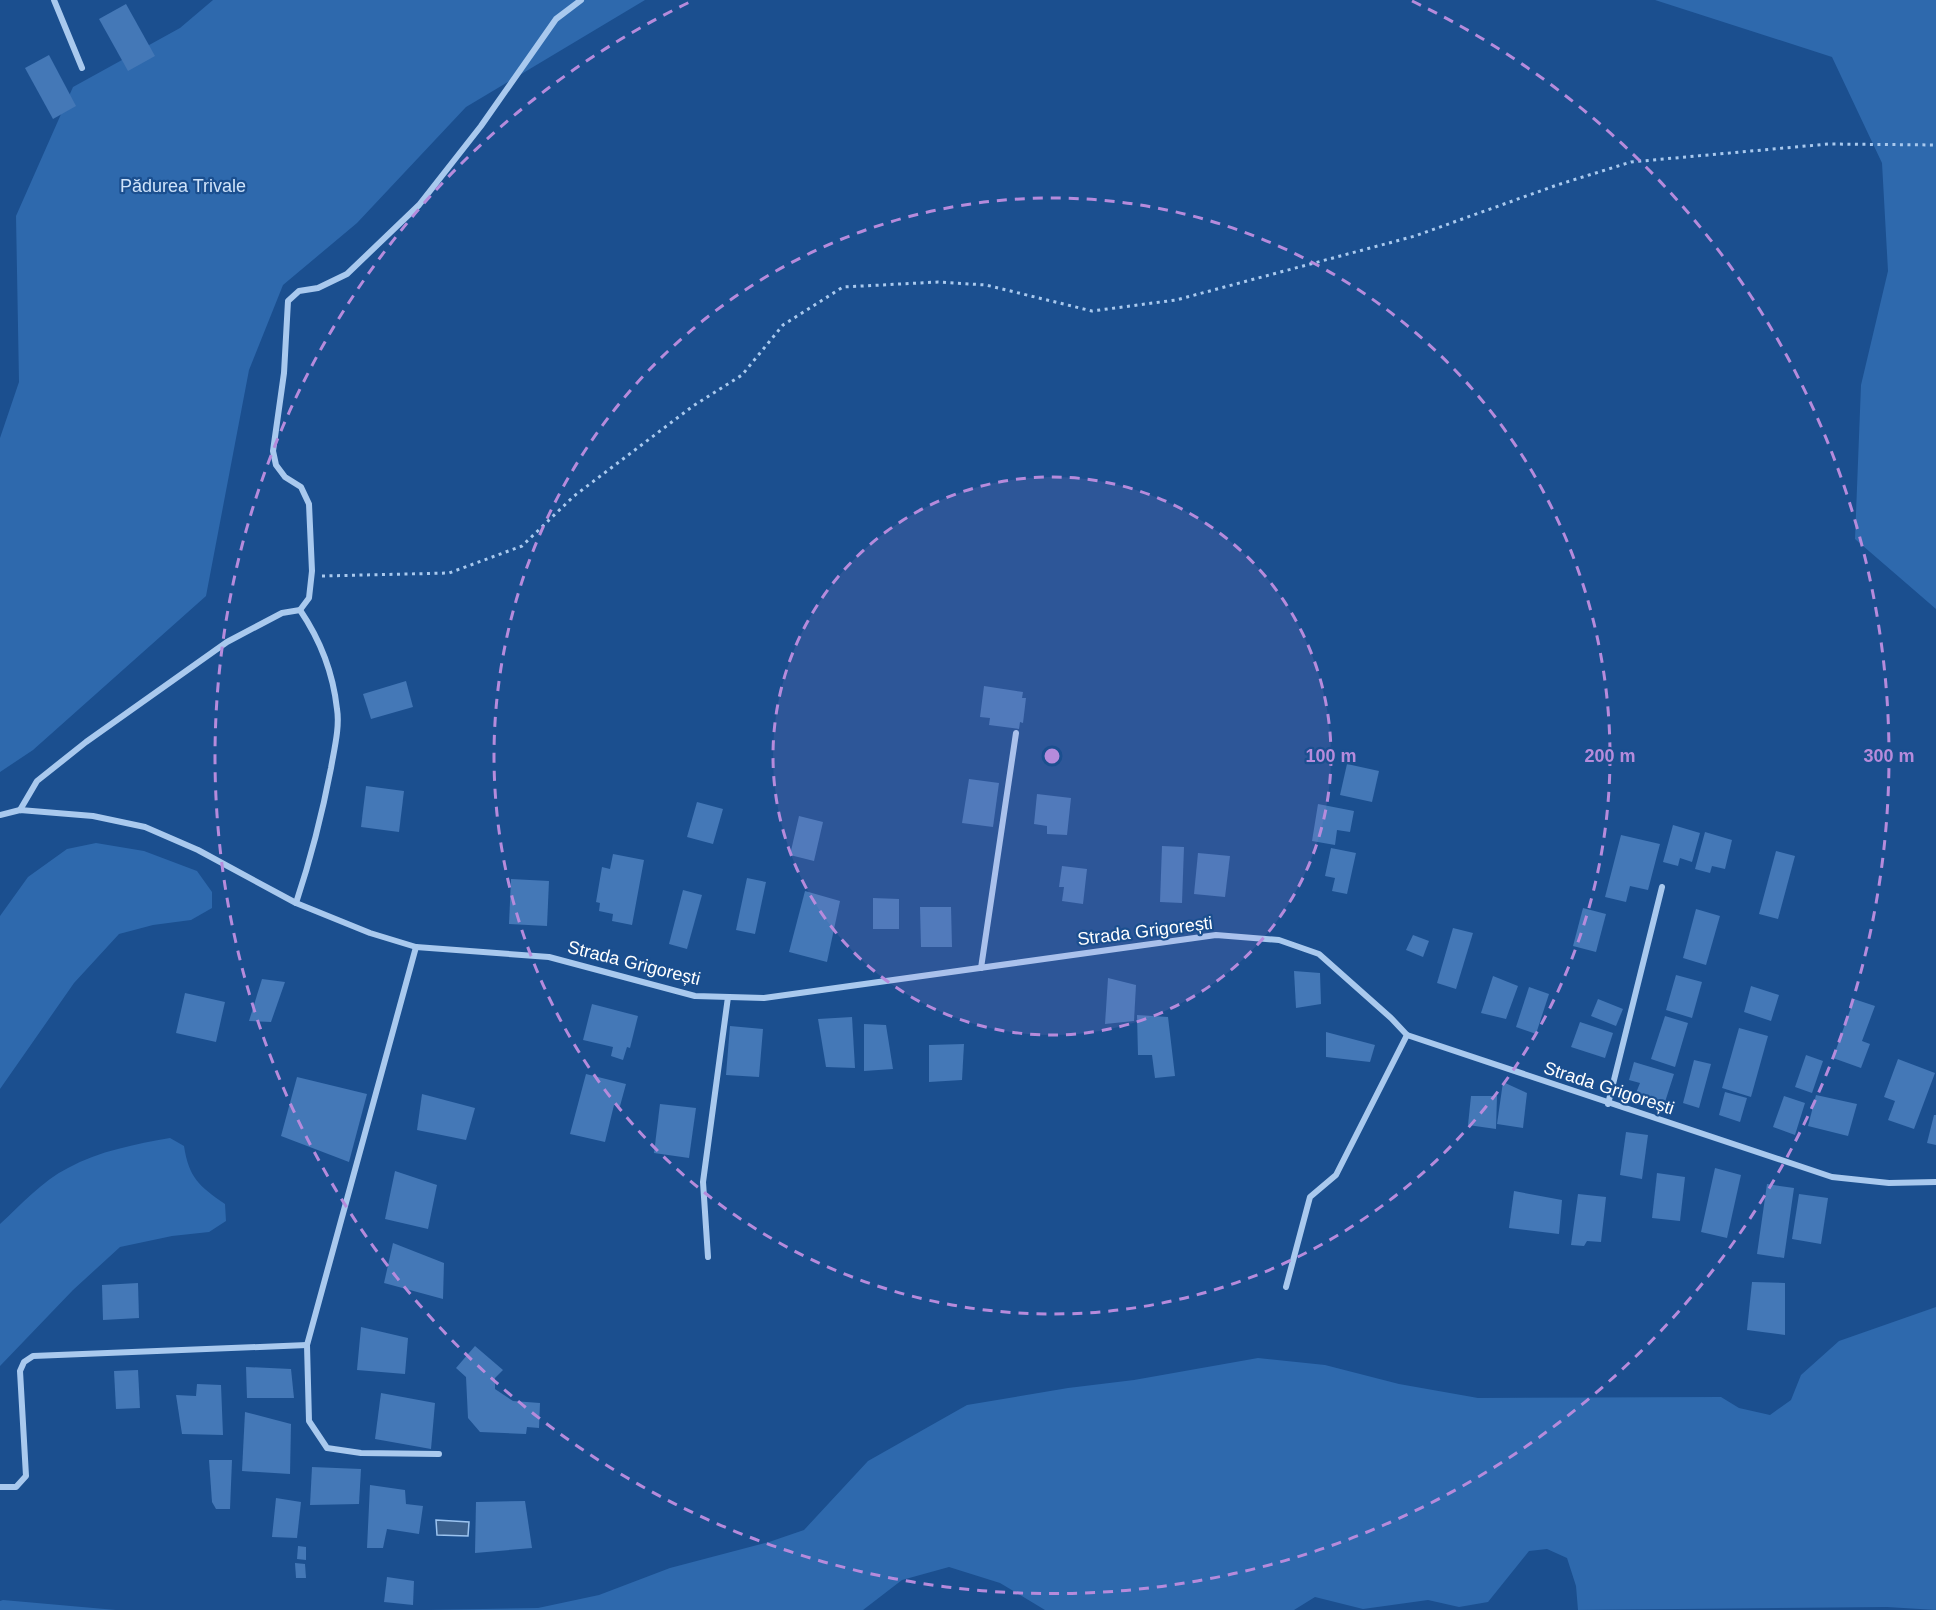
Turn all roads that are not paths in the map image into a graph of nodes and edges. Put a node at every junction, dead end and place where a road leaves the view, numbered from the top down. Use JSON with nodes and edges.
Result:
{"nodes":[{"id":1,"x":54,"y":0,"type":"edge"},
{"id":2,"x":581,"y":0,"type":"edge"},
{"id":3,"x":82,"y":68,"type":"dead end"},
{"id":4,"x":300,"y":610,"type":"junction"},
{"id":5,"x":1016,"y":733,"type":"dead end"},
{"id":6,"x":21,"y":810,"type":"junction"},
{"id":7,"x":0,"y":815,"type":"edge"},
{"id":8,"x":1662,"y":887,"type":"dead end"},
{"id":9,"x":296,"y":903,"type":"junction"},
{"id":10,"x":416,"y":947,"type":"junction"},
{"id":11,"x":981,"y":968,"type":"junction"},
{"id":12,"x":728,"y":997,"type":"junction"},
{"id":13,"x":1407,"y":1035,"type":"junction"},
{"id":14,"x":1608,"y":1104,"type":"junction"},
{"id":15,"x":1936,"y":1182,"type":"edge"},
{"id":16,"x":708,"y":1257,"type":"dead end"},
{"id":17,"x":1286,"y":1287,"type":"dead end"},
{"id":18,"x":308,"y":1345,"type":"junction"},
{"id":19,"x":439,"y":1454,"type":"dead end"},
{"id":20,"x":0,"y":1487,"type":"edge"}],
"edges":[{"from":1,"to":3,"type":"street"},
{"from":2,"to":4,"type":"street"},
{"from":4,"to":6,"type":"street"},
{"from":4,"to":9,"type":"street"},
{"from":5,"to":11,"type":"street"},
{"from":6,"to":7,"type":"street","name":"Strada Grigorești"},
{"from":6,"to":9,"type":"street","name":"Strada Grigorești"},
{"from":8,"to":14,"type":"street"},
{"from":9,"to":10,"type":"street","name":"Strada Grigorești"},
{"from":10,"to":12,"type":"street","name":"Strada Grigorești"},
{"from":10,"to":18,"type":"street"},
{"from":11,"to":12,"type":"street","name":"Strada Grigorești"},
{"from":11,"to":13,"type":"street","name":"Strada Grigorești"},
{"from":12,"to":16,"type":"street"},
{"from":13,"to":14,"type":"street","name":"Strada Grigorești"},
{"from":13,"to":17,"type":"street"},
{"from":14,"to":15,"type":"street","name":"Strada Grigorești"},
{"from":18,"to":19,"type":"street"},
{"from":18,"to":20,"type":"street"}]}
